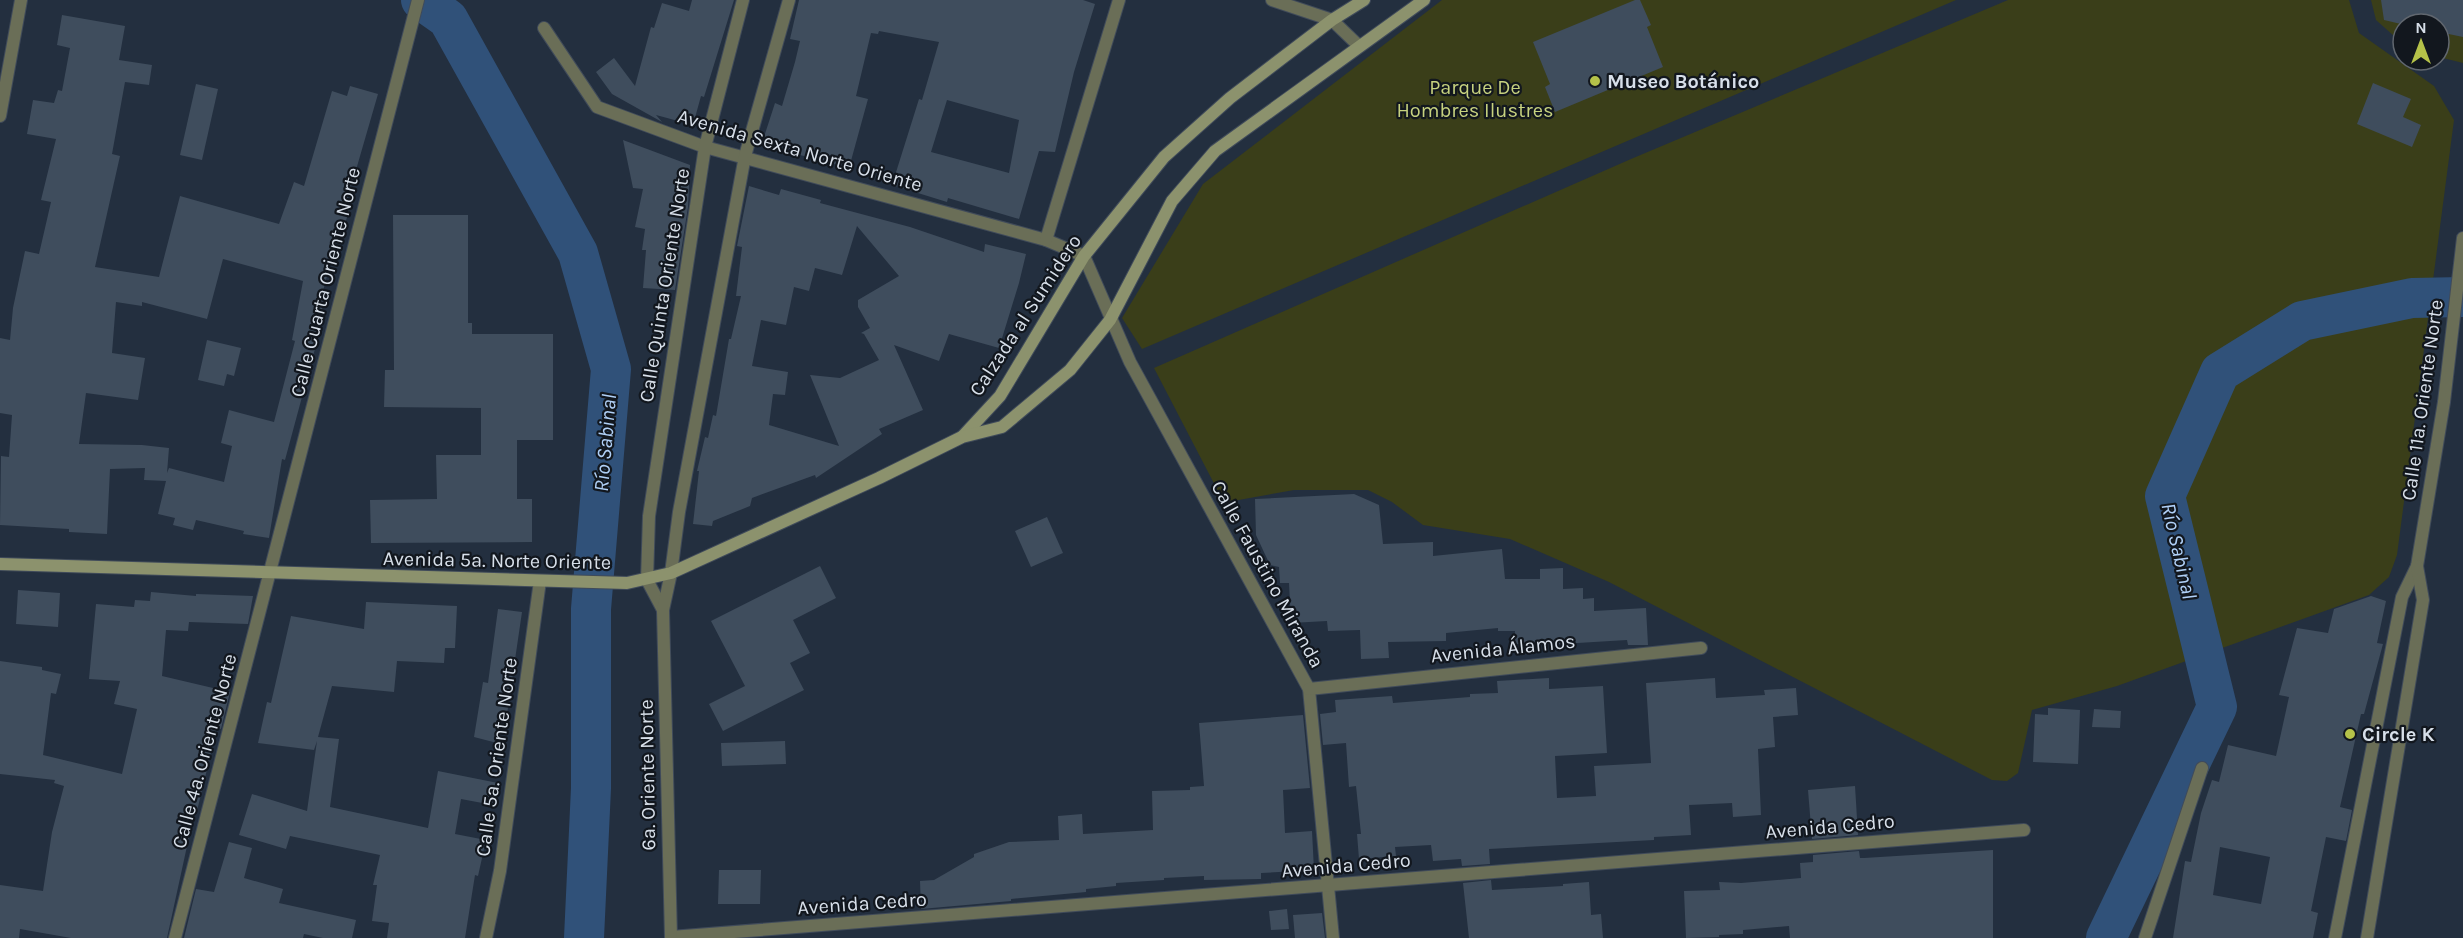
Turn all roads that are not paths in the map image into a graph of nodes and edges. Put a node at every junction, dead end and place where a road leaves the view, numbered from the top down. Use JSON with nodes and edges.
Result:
{"nodes":[{"id":1,"x":21,"y":0,"type":"edge"},
{"id":2,"x":418,"y":0,"type":"edge"},
{"id":3,"x":743,"y":0,"type":"edge"},
{"id":4,"x":789,"y":0,"type":"edge"},
{"id":5,"x":1119,"y":0,"type":"edge"},
{"id":6,"x":1272,"y":0,"type":"edge"},
{"id":7,"x":1364,"y":0,"type":"edge"},
{"id":8,"x":1424,"y":0,"type":"edge"},
{"id":9,"x":1332,"y":20,"type":"junction"},
{"id":10,"x":544,"y":28,"type":"dead end"},
{"id":11,"x":1359,"y":46,"type":"junction"},
{"id":12,"x":0,"y":116,"type":"edge"},
{"id":13,"x":705,"y":147,"type":"junction"},
{"id":14,"x":744,"y":156,"type":"junction"},
{"id":15,"x":2463,"y":238,"type":"edge"},
{"id":16,"x":1046,"y":240,"type":"junction"},
{"id":17,"x":1084,"y":256,"type":"junction"},
{"id":18,"x":1110,"y":320,"type":"junction"},
{"id":19,"x":962,"y":437,"type":"junction"},
{"id":20,"x":0,"y":564,"type":"edge"},
{"id":21,"x":2417,"y":566,"type":"junction"},
{"id":22,"x":671,"y":573,"type":"junction"},
{"id":23,"x":271,"y":574,"type":"junction"},
{"id":24,"x":647,"y":580,"type":"junction"},
{"id":25,"x":540,"y":581,"type":"junction"},
{"id":26,"x":663,"y":610,"type":"junction"},
{"id":27,"x":1701,"y":648,"type":"dead end"},
{"id":28,"x":1309,"y":689,"type":"junction"},
{"id":29,"x":2202,"y":768,"type":"dead end"},
{"id":30,"x":2024,"y":830,"type":"dead end"},
{"id":31,"x":1328,"y":886,"type":"junction"},
{"id":32,"x":175,"y":938,"type":"edge"},
{"id":33,"x":486,"y":938,"type":"edge"},
{"id":34,"x":671,"y":938,"type":"edge"},
{"id":35,"x":1333,"y":938,"type":"edge"},
{"id":36,"x":2145,"y":938,"type":"edge"},
{"id":37,"x":2335,"y":938,"type":"edge"},
{"id":38,"x":2367,"y":938,"type":"edge"}],
"edges":[{"from":1,"to":12,"type":"street"},
{"from":2,"to":23,"type":"street","name":"Calle Cuarta Oriente Norte"},
{"from":3,"to":13,"type":"street","name":"Calle Quinta Oriente Norte"},
{"from":4,"to":14,"type":"street"},
{"from":5,"to":16,"type":"street"},
{"from":6,"to":9,"type":"street"},
{"from":7,"to":9,"type":"main road","name":"Calzada al Sumidero"},
{"from":8,"to":11,"type":"main road"},
{"from":9,"to":11,"type":"street"},
{"from":9,"to":17,"type":"main road","name":"Calzada al Sumidero"},
{"from":10,"to":13,"type":"street","name":"Avenida Sexta Norte Oriente"},
{"from":11,"to":18,"type":"main road"},
{"from":13,"to":14,"type":"street","name":"Avenida Sexta Norte Oriente"},
{"from":13,"to":24,"type":"street","name":"Calle Quinta Oriente Norte"},
{"from":14,"to":16,"type":"street","name":"Avenida Sexta Norte Oriente"},
{"from":14,"to":22,"type":"street"},
{"from":15,"to":21,"type":"street","name":"Calle 11a. Oriente Norte"},
{"from":16,"to":17,"type":"street","name":"Avenida Sexta Norte Oriente"},
{"from":17,"to":18,"type":"street","name":"Calle Faustino Miranda"},
{"from":17,"to":19,"type":"main road","name":"Calzada al Sumidero"},
{"from":18,"to":19,"type":"main road"},
{"from":18,"to":28,"type":"street","name":"Calle Faustino Miranda"},
{"from":19,"to":22,"type":"main road","name":"Avenida 5a. Norte Oriente"},
{"from":20,"to":23,"type":"main road","name":"Avenida 5a. Norte Oriente"},
{"from":21,"to":37,"type":"street","name":"Calle 11a. Oriente Norte"},
{"from":21,"to":38,"type":"street","name":"Calle 11a. Oriente Norte"},
{"from":22,"to":24,"type":"main road","name":"Avenida 5a. Norte Oriente"},
{"from":22,"to":26,"type":"street","name":"6a. Oriente Norte"},
{"from":23,"to":25,"type":"main road","name":"Avenida 5a. Norte Oriente"},
{"from":23,"to":32,"type":"street","name":"Calle 4a. Oriente Norte"},
{"from":24,"to":25,"type":"main road","name":"Avenida 5a. Norte Oriente"},
{"from":24,"to":26,"type":"street","name":"6a. Oriente Norte"},
{"from":25,"to":33,"type":"street","name":"Calle 5a. Oriente Norte"},
{"from":26,"to":34,"type":"street","name":"6a. Oriente Norte"},
{"from":27,"to":28,"type":"street","name":"Avenida Álamos"},
{"from":28,"to":31,"type":"street","name":"Calle Faustino Miranda"},
{"from":29,"to":36,"type":"street"},
{"from":30,"to":31,"type":"street","name":"Avenida Cedro"},
{"from":31,"to":34,"type":"street","name":"Avenida Cedro"},
{"from":31,"to":35,"type":"street","name":"Calle Faustino Miranda"}]}
